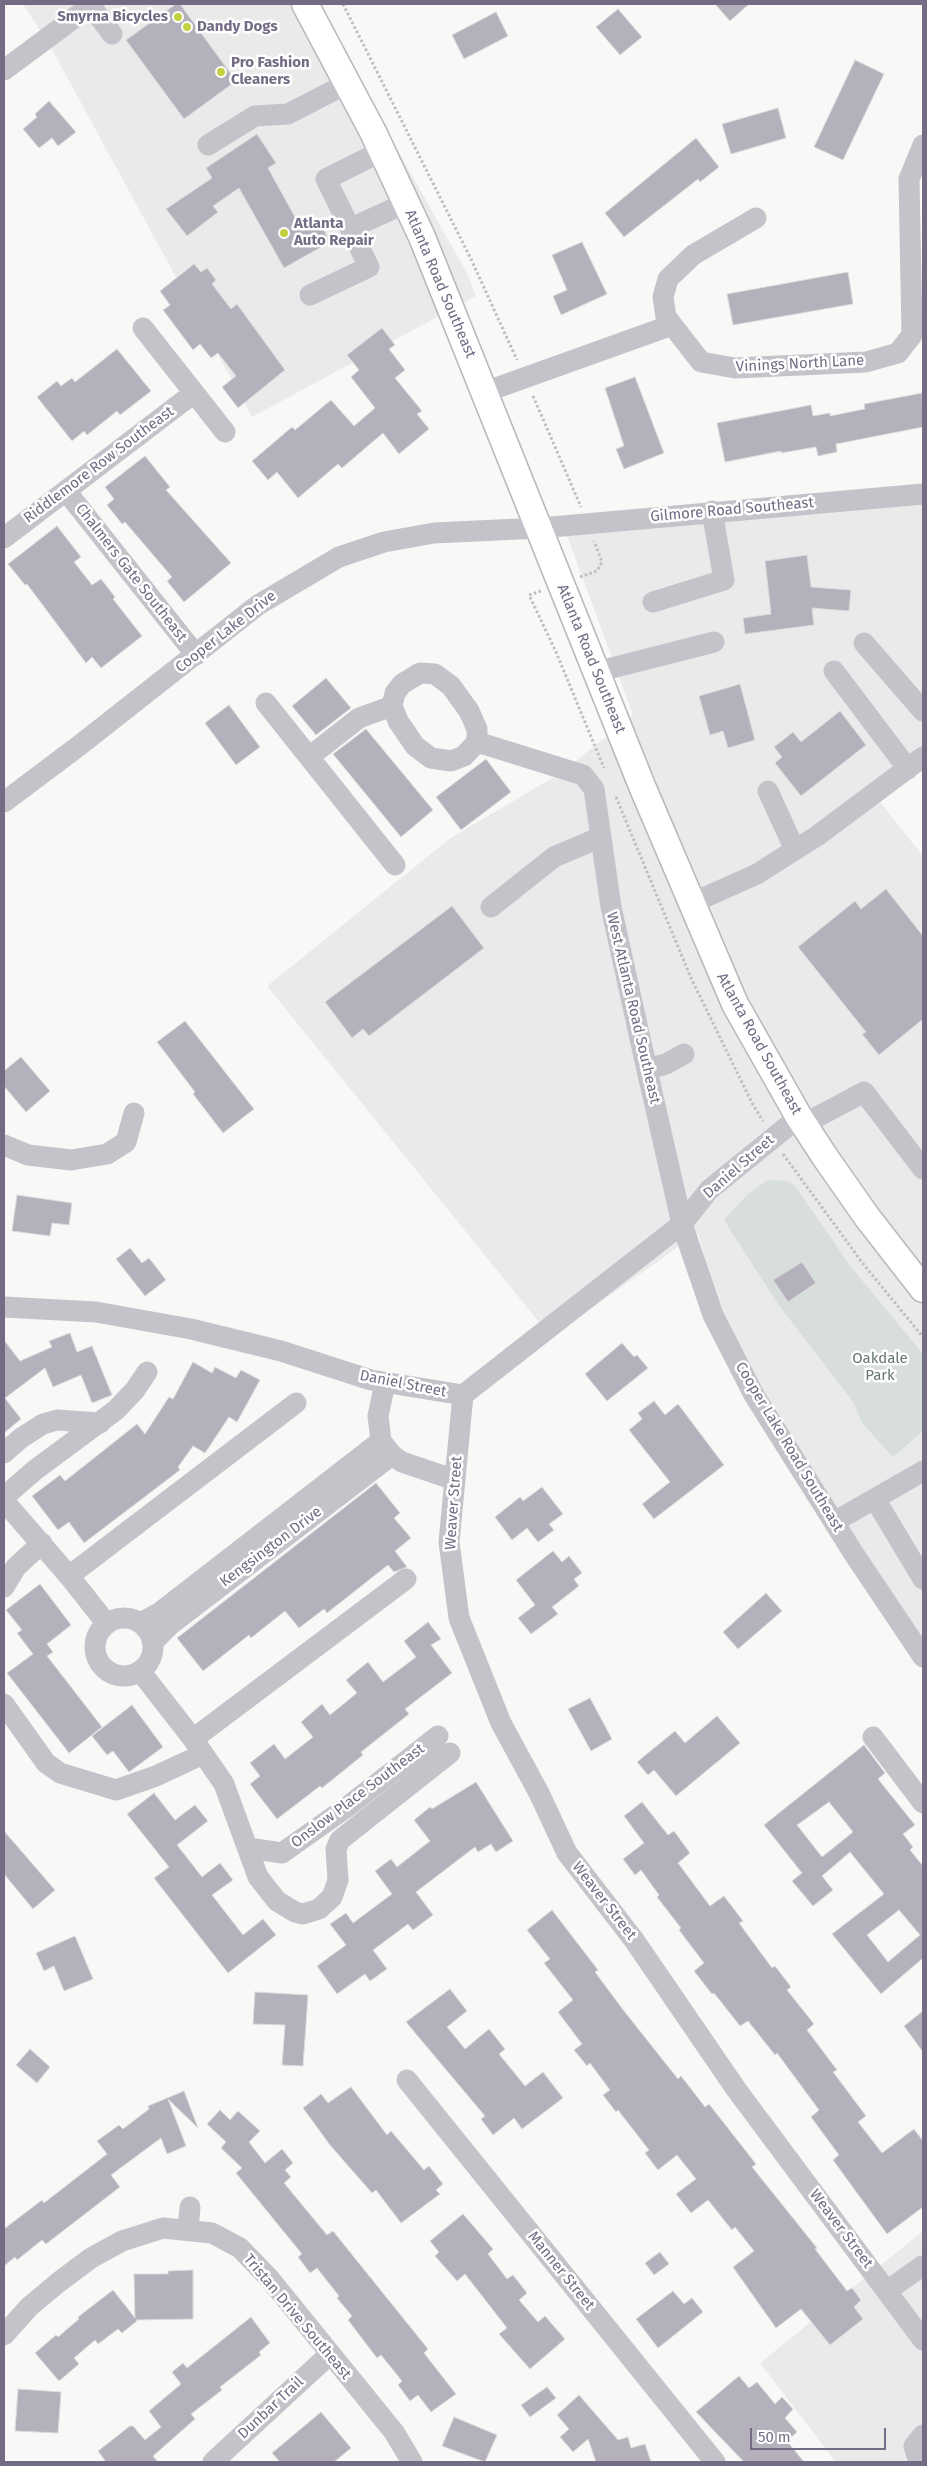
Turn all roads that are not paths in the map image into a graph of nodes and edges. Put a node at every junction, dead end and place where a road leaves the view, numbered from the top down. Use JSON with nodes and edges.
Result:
{"nodes":[{"id":1,"x":305,"y":4,"type":"edge"},
{"id":2,"x":84,"y":7,"type":"edge"},
{"id":3,"x":112,"y":34,"type":"dead end"},
{"id":4,"x":4,"y":70,"type":"edge"},
{"id":5,"x":348,"y":83,"type":"junction"},
{"id":6,"x":208,"y":145,"type":"dead end"},
{"id":7,"x":923,"y":145,"type":"edge"},
{"id":8,"x":382,"y":151,"type":"junction"},
{"id":9,"x":406,"y":203,"type":"junction"},
{"id":10,"x":756,"y":218,"type":"dead end"},
{"id":11,"x":351,"y":228,"type":"junction"},
{"id":12,"x":310,"y":295,"type":"dead end"},
{"id":13,"x":672,"y":325,"type":"junction"},
{"id":14,"x":143,"y":328,"type":"dead end"},
{"id":15,"x":486,"y":392,"type":"junction"},
{"id":16,"x":194,"y":393,"type":"junction"},
{"id":17,"x":225,"y":432,"type":"dead end"},
{"id":18,"x":66,"y":491,"type":"junction"},
{"id":19,"x":923,"y":494,"type":"edge"},
{"id":20,"x":712,"y":511,"type":"junction"},
{"id":21,"x":540,"y":528,"type":"junction"},
{"id":22,"x":4,"y":538,"type":"edge"},
{"id":23,"x":653,"y":602,"type":"dead end"},
{"id":24,"x":714,"y":642,"type":"dead end"},
{"id":25,"x":864,"y":643,"type":"dead end"},
{"id":26,"x":196,"y":655,"type":"junction"},
{"id":27,"x":834,"y":671,"type":"dead end"},
{"id":28,"x":596,"y":672,"type":"junction"},
{"id":29,"x":266,"y":703,"type":"dead end"},
{"id":30,"x":392,"y":706,"type":"junction"},
{"id":31,"x":923,"y":711,"type":"edge"},
{"id":32,"x":478,"y":742,"type":"junction"},
{"id":33,"x":309,"y":757,"type":"junction"},
{"id":34,"x":916,"y":763,"type":"edge"},
{"id":35,"x":768,"y":791,"type":"dead end"},
{"id":36,"x":4,"y":802,"type":"edge"},
{"id":37,"x":601,"y":838,"type":"junction"},
{"id":38,"x":795,"y":850,"type":"junction"},
{"id":39,"x":395,"y":865,"type":"dead end"},
{"id":40,"x":690,"y":904,"type":"junction"},
{"id":41,"x":491,"y":907,"type":"dead end"},
{"id":42,"x":684,"y":1054,"type":"dead end"},
{"id":43,"x":647,"y":1069,"type":"junction"},
{"id":44,"x":134,"y":1113,"type":"dead end"},
{"id":45,"x":801,"y":1121,"type":"junction"},
{"id":46,"x":4,"y":1145,"type":"edge"},
{"id":47,"x":923,"y":1169,"type":"edge"},
{"id":48,"x":682,"y":1224,"type":"junction"},
{"id":49,"x":921,"y":1281,"type":"edge"},
{"id":50,"x":4,"y":1307,"type":"edge"},
{"id":51,"x":147,"y":1372,"type":"dead end"},
{"id":52,"x":385,"y":1383,"type":"junction"},
{"id":53,"x":463,"y":1395,"type":"junction"},
{"id":54,"x":296,"y":1403,"type":"dead end"},
{"id":55,"x":100,"y":1423,"type":"junction"},
{"id":56,"x":386,"y":1448,"type":"junction"},
{"id":57,"x":4,"y":1454,"type":"edge"},
{"id":58,"x":923,"y":1471,"type":"edge"},
{"id":59,"x":455,"y":1480,"type":"junction"},
{"id":60,"x":4,"y":1499,"type":"edge"},
{"id":61,"x":875,"y":1500,"type":"junction"},
{"id":62,"x":834,"y":1522,"type":"junction"},
{"id":63,"x":42,"y":1543,"type":"junction"},
{"id":64,"x":922,"y":1575,"type":"edge"},
{"id":65,"x":70,"y":1576,"type":"junction"},
{"id":66,"x":406,"y":1579,"type":"dead end"},
{"id":67,"x":4,"y":1587,"type":"edge"},
{"id":68,"x":141,"y":1623,"type":"junction"},
{"id":69,"x":107,"y":1624,"type":"junction"},
{"id":70,"x":153,"y":1642,"type":"junction"},
{"id":71,"x":923,"y":1657,"type":"edge"},
{"id":72,"x":140,"y":1671,"type":"junction"},
{"id":73,"x":4,"y":1704,"type":"edge"},
{"id":74,"x":873,"y":1738,"type":"dead end"},
{"id":75,"x":198,"y":1746,"type":"junction"},
{"id":76,"x":923,"y":1803,"type":"edge"},
{"id":77,"x":248,"y":1848,"type":"junction"},
{"id":78,"x":407,"y":2080,"type":"dead end"},
{"id":79,"x":190,"y":2207,"type":"dead end"},
{"id":80,"x":188,"y":2230,"type":"junction"},
{"id":81,"x":922,"y":2266,"type":"dead end"},
{"id":82,"x":887,"y":2291,"type":"junction"},
{"id":83,"x":4,"y":2335,"type":"edge"},
{"id":84,"x":923,"y":2340,"type":"edge"},
{"id":85,"x":329,"y":2355,"type":"junction"},
{"id":86,"x":923,"y":2435,"type":"edge"},
{"id":87,"x":213,"y":2462,"type":"edge"},
{"id":88,"x":412,"y":2462,"type":"edge"},
{"id":89,"x":715,"y":2462,"type":"edge"},
{"id":90,"x":919,"y":2462,"type":"edge"}],
"edges":[{"from":1,"to":5,"type":"main road","name":"Atlanta Road Southeast"},
{"from":2,"to":3,"type":"street"},
{"from":2,"to":4,"type":"street"},
{"from":5,"to":6,"type":"street"},
{"from":5,"to":8,"type":"main road","name":"Atlanta Road Southeast"},
{"from":7,"to":13,"type":"street","name":"Vinings North Lane"},
{"from":8,"to":9,"type":"main road","name":"Atlanta Road Southeast"},
{"from":8,"to":11,"type":"street"},
{"from":9,"to":11,"type":"street"},
{"from":9,"to":15,"type":"main road","name":"Atlanta Road Southeast"},
{"from":10,"to":13,"type":"street","name":"Vinings North Lane"},
{"from":11,"to":12,"type":"street"},
{"from":13,"to":15,"type":"street"},
{"from":14,"to":16,"type":"street"},
{"from":15,"to":21,"type":"main road","name":"Atlanta Road Southeast"},
{"from":16,"to":17,"type":"street"},
{"from":16,"to":18,"type":"street","name":"Riddlemore Row Southeast"},
{"from":18,"to":22,"type":"street","name":"Riddlemore Row Southeast"},
{"from":18,"to":26,"type":"street","name":"Chalmers Gate Southeast"},
{"from":19,"to":20,"type":"street","name":"Gilmore Road Southeast"},
{"from":20,"to":21,"type":"street","name":"Gilmore Road Southeast"},
{"from":20,"to":23,"type":"street"},
{"from":21,"to":26,"type":"street","name":"Cooper Lake Drive"},
{"from":21,"to":28,"type":"main road","name":"Atlanta Road Southeast"},
{"from":24,"to":28,"type":"street"},
{"from":25,"to":31,"type":"street"},
{"from":26,"to":36,"type":"street","name":"Cooper Lake Drive"},
{"from":27,"to":34,"type":"street"},
{"from":28,"to":40,"type":"main road","name":"Atlanta Road Southeast"},
{"from":29,"to":33,"type":"street"},
{"from":30,"to":32,"type":"street"},
{"from":30,"to":32,"type":"street"},
{"from":30,"to":33,"type":"street"},
{"from":32,"to":37,"type":"street","name":"West Atlanta Road Southeast"},
{"from":33,"to":39,"type":"street"},
{"from":34,"to":38,"type":"street"},
{"from":35,"to":38,"type":"street"},
{"from":37,"to":41,"type":"street"},
{"from":37,"to":43,"type":"street","name":"West Atlanta Road Southeast"},
{"from":38,"to":40,"type":"street"},
{"from":40,"to":45,"type":"main road","name":"Atlanta Road Southeast"},
{"from":42,"to":43,"type":"street"},
{"from":43,"to":48,"type":"street","name":"West Atlanta Road Southeast"},
{"from":44,"to":46,"type":"street"},
{"from":45,"to":47,"type":"street","name":"Daniel Street"},
{"from":45,"to":48,"type":"street","name":"Daniel Street"},
{"from":45,"to":49,"type":"main road","name":"Atlanta Road Southeast"},
{"from":48,"to":53,"type":"street","name":"Daniel Street"},
{"from":48,"to":62,"type":"street","name":"Cooper Lake Road Southeast"},
{"from":50,"to":52,"type":"street","name":"Daniel Street"},
{"from":51,"to":55,"type":"street"},
{"from":52,"to":53,"type":"street","name":"Daniel Street"},
{"from":52,"to":56,"type":"street"},
{"from":53,"to":59,"type":"street","name":"Weaver Street"},
{"from":54,"to":65,"type":"street"},
{"from":55,"to":57,"type":"street"},
{"from":55,"to":60,"type":"street"},
{"from":56,"to":59,"type":"street"},
{"from":56,"to":68,"type":"street","name":"Kengsington Drive"},
{"from":56,"to":70,"type":"street","name":"Kengsington Drive"},
{"from":58,"to":61,"type":"street"},
{"from":59,"to":82,"type":"street","name":"Weaver Street"},
{"from":60,"to":63,"type":"street"},
{"from":61,"to":62,"type":"street"},
{"from":61,"to":64,"type":"street"},
{"from":62,"to":71,"type":"street","name":"Cooper Lake Road Southeast"},
{"from":63,"to":65,"type":"street"},
{"from":63,"to":67,"type":"street"},
{"from":65,"to":69,"type":"street"},
{"from":66,"to":75,"type":"street"},
{"from":68,"to":69,"type":"street"},
{"from":68,"to":70,"type":"street"},
{"from":69,"to":72,"type":"street"},
{"from":70,"to":72,"type":"street"},
{"from":72,"to":75,"type":"street","name":"Onslow Place Southeast"},
{"from":73,"to":75,"type":"street"},
{"from":74,"to":76,"type":"street"},
{"from":75,"to":77,"type":"street","name":"Onslow Place Southeast"},
{"from":77,"to":77,"type":"street","name":"Onslow Place Southeast"},
{"from":78,"to":89,"type":"street","name":"Manner Street"},
{"from":79,"to":80,"type":"street"},
{"from":80,"to":83,"type":"street","name":"Tristan Drive Southeast"},
{"from":80,"to":85,"type":"street","name":"Tristan Drive Southeast"},
{"from":81,"to":82,"type":"street"},
{"from":82,"to":84,"type":"street","name":"Weaver Street"},
{"from":85,"to":87,"type":"street","name":"Dunbar Trail"},
{"from":85,"to":88,"type":"street","name":"Tristan Drive Southeast"},
{"from":86,"to":90,"type":"street"}]}
